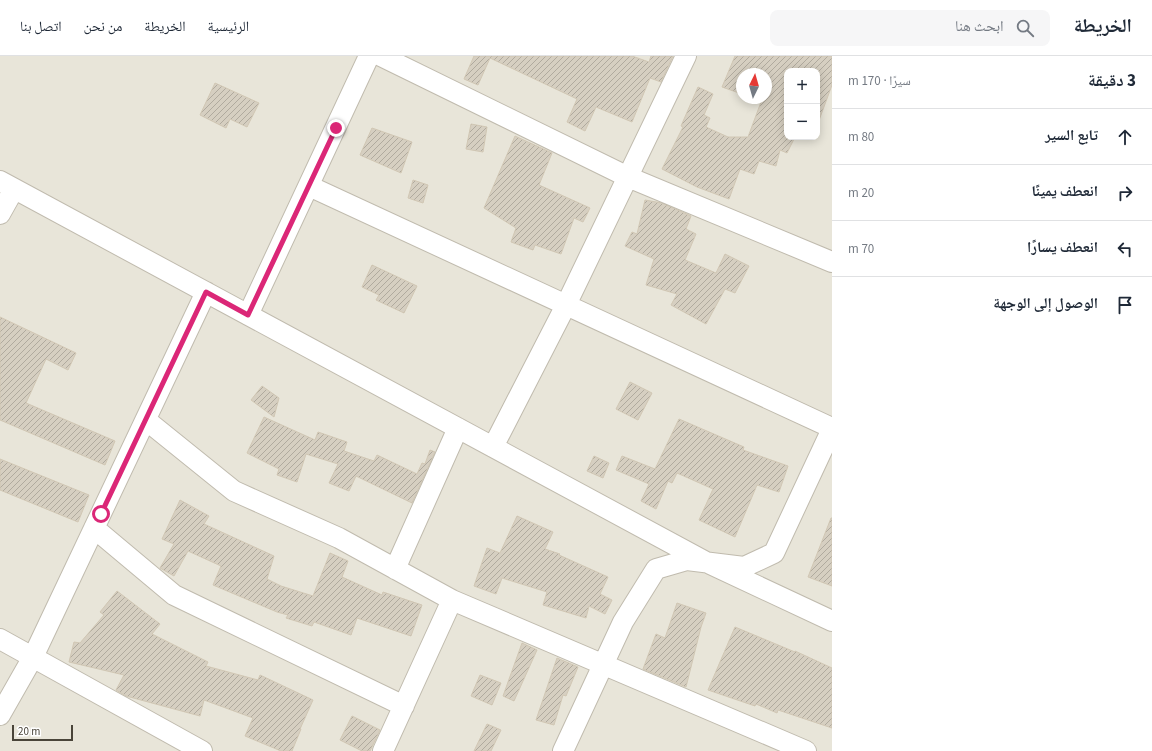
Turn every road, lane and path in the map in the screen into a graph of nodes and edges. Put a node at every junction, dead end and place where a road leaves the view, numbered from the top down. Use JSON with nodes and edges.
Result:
{"nodes":[{"id":1,"x":369,"y":56,"type":"edge"},
{"id":2,"x":380,"y":56,"type":"edge"},
{"id":3,"x":686,"y":56,"type":"edge"},
{"id":4,"x":628,"y":177,"type":"junction"},
{"id":5,"x":7,"y":185,"type":"edge"},
{"id":6,"x":309,"y":186,"type":"junction"},
{"id":7,"x":0,"y":214,"type":"edge"},
{"id":8,"x":832,"y":262,"type":"edge"},
{"id":9,"x":206,"y":292,"type":"junction"},
{"id":10,"x":566,"y":305,"type":"junction"},
{"id":11,"x":248,"y":315,"type":"junction"},
{"id":12,"x":146,"y":420,"type":"junction"},
{"id":13,"x":458,"y":428,"type":"junction"},
{"id":14,"x":832,"y":428,"type":"edge"},
{"id":15,"x":493,"y":447,"type":"junction"},
{"id":16,"x":94,"y":528,"type":"junction"},
{"id":17,"x":706,"y":562,"type":"junction"},
{"id":18,"x":395,"y":569,"type":"junction"},
{"id":19,"x":452,"y":600,"type":"junction"},
{"id":20,"x":832,"y":621,"type":"edge"},
{"id":21,"x":0,"y":639,"type":"edge"},
{"id":22,"x":33,"y":658,"type":"junction"},
{"id":23,"x":602,"y":665,"type":"junction"},
{"id":24,"x":404,"y":706,"type":"junction"},
{"id":25,"x":0,"y":716,"type":"edge"},
{"id":26,"x":202,"y":751,"type":"edge"},
{"id":27,"x":383,"y":751,"type":"edge"},
{"id":28,"x":563,"y":751,"type":"edge"},
{"id":29,"x":806,"y":751,"type":"edge"}],
"edges":[{"from":1,"to":6,"type":"street"},
{"from":2,"to":4,"type":"street"},
{"from":3,"to":4,"type":"street"},
{"from":4,"to":8,"type":"street"},
{"from":4,"to":10,"type":"street"},
{"from":5,"to":7,"type":"street"},
{"from":5,"to":9,"type":"street"},
{"from":6,"to":10,"type":"street"},
{"from":6,"to":11,"type":"street"},
{"from":9,"to":11,"type":"street"},
{"from":9,"to":12,"type":"street"},
{"from":10,"to":14,"type":"street"},
{"from":10,"to":15,"type":"street"},
{"from":11,"to":13,"type":"street"},
{"from":12,"to":16,"type":"street"},
{"from":12,"to":18,"type":"street"},
{"from":13,"to":15,"type":"street"},
{"from":13,"to":18,"type":"street"},
{"from":14,"to":17,"type":"street"},
{"from":15,"to":17,"type":"street"},
{"from":16,"to":22,"type":"street"},
{"from":16,"to":24,"type":"street"},
{"from":17,"to":20,"type":"street"},
{"from":17,"to":23,"type":"street"},
{"from":18,"to":19,"type":"street"},
{"from":19,"to":23,"type":"street"},
{"from":19,"to":24,"type":"street"},
{"from":21,"to":22,"type":"street"},
{"from":22,"to":25,"type":"street"},
{"from":22,"to":26,"type":"street"},
{"from":23,"to":28,"type":"street"},
{"from":23,"to":29,"type":"street"},
{"from":24,"to":27,"type":"street"}]}
